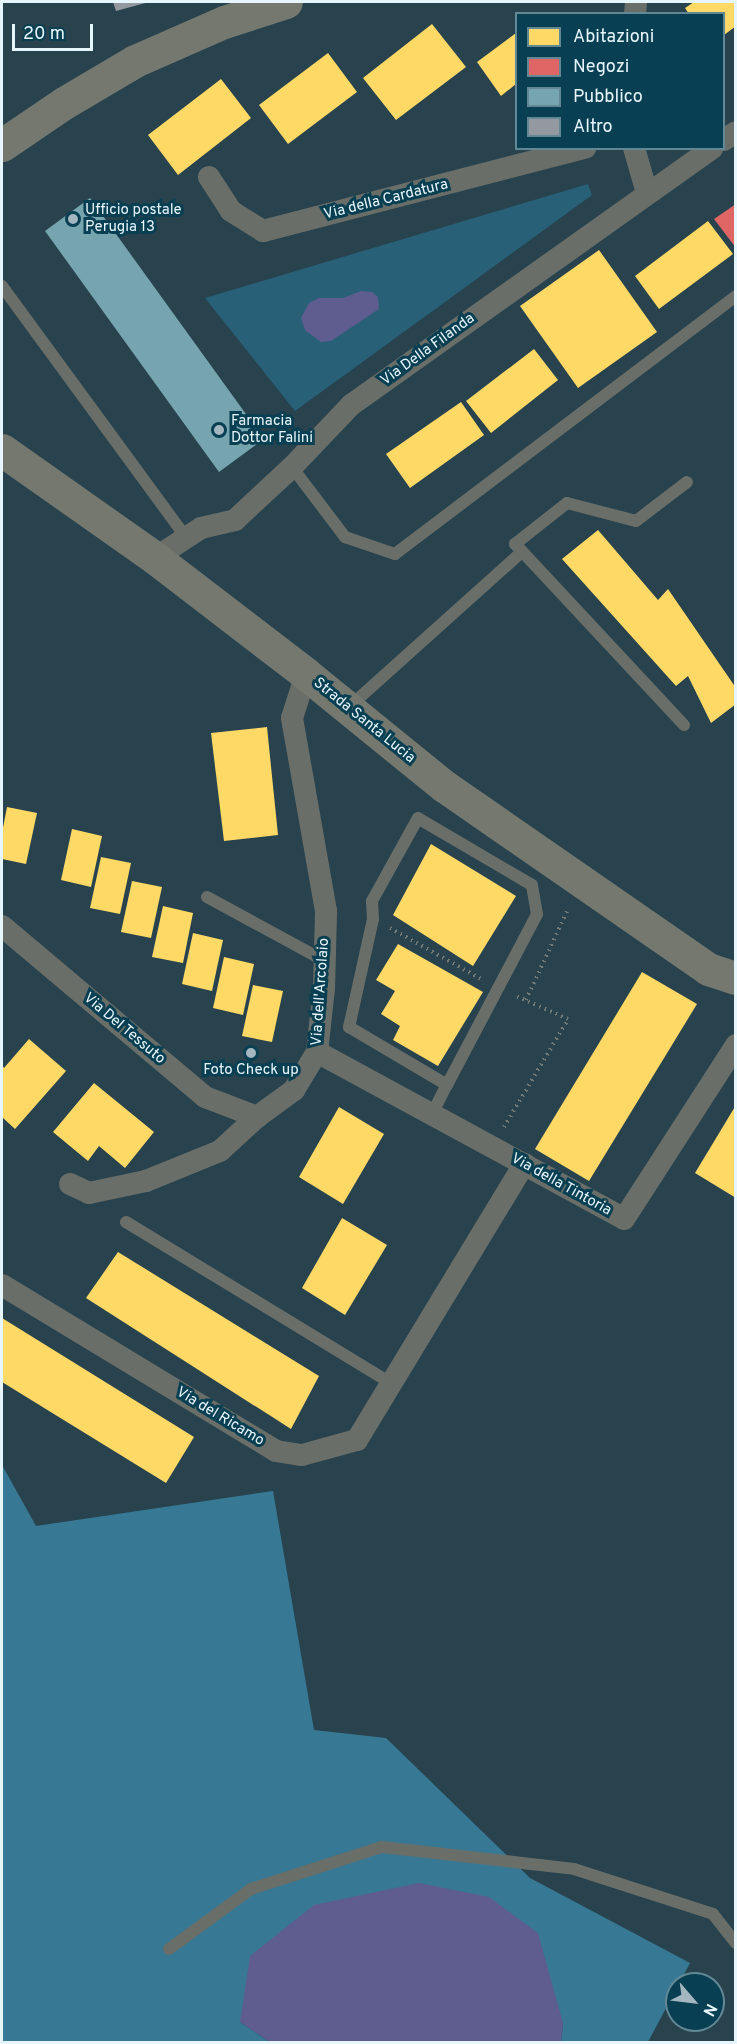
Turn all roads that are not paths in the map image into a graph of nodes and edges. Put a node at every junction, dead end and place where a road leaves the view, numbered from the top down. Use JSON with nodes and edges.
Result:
{"nodes":[{"id":1,"x":286,"y":2,"type":"edge"},
{"id":2,"x":2,"y":145,"type":"edge"},
{"id":3,"x":577,"y":150,"type":"edge"},
{"id":4,"x":635,"y":150,"type":"edge"},
{"id":5,"x":709,"y":150,"type":"edge"},
{"id":6,"x":209,"y":177,"type":"dead end"},
{"id":7,"x":648,"y":193,"type":"junction"},
{"id":8,"x":2,"y":286,"type":"edge"},
{"id":9,"x":735,"y":296,"type":"edge"},
{"id":10,"x":2,"y":450,"type":"edge"},
{"id":11,"x":292,"y":467,"type":"junction"},
{"id":12,"x":687,"y":482,"type":"dead end"},
{"id":13,"x":186,"y":537,"type":"junction"},
{"id":14,"x":522,"y":552,"type":"junction"},
{"id":15,"x":155,"y":558,"type":"junction"},
{"id":16,"x":306,"y":674,"type":"junction"},
{"id":17,"x":348,"y":708,"type":"junction"},
{"id":18,"x":684,"y":725,"type":"dead end"},
{"id":19,"x":207,"y":897,"type":"dead end"},
{"id":20,"x":2,"y":926,"type":"edge"},
{"id":21,"x":325,"y":961,"type":"junction"},
{"id":22,"x":735,"y":978,"type":"edge"},
{"id":23,"x":735,"y":1045,"type":"edge"},
{"id":24,"x":317,"y":1052,"type":"junction"},
{"id":25,"x":447,"y":1085,"type":"junction"},
{"id":26,"x":432,"y":1114,"type":"junction"},
{"id":27,"x":257,"y":1117,"type":"junction"},
{"id":28,"x":524,"y":1164,"type":"junction"},
{"id":29,"x":70,"y":1184,"type":"dead end"},
{"id":30,"x":126,"y":1222,"type":"dead end"},
{"id":31,"x":2,"y":1284,"type":"edge"},
{"id":32,"x":391,"y":1383,"type":"junction"},
{"id":33,"x":735,"y":1943,"type":"edge"},
{"id":34,"x":169,"y":1949,"type":"dead end"}],
"edges":[{"from":1,"to":2,"type":"street"},
{"from":3,"to":6,"type":"street","name":"Via della Cardatura"},
{"from":4,"to":7,"type":"street"},
{"from":5,"to":7,"type":"street","name":"Via Della Filanda"},
{"from":7,"to":11,"type":"street","name":"Via Della Filanda"},
{"from":8,"to":13,"type":"lane"},
{"from":9,"to":11,"type":"lane"},
{"from":10,"to":15,"type":"street","name":"Strada Santa Lucia"},
{"from":11,"to":13,"type":"street","name":"Via Della Filanda"},
{"from":12,"to":14,"type":"lane"},
{"from":13,"to":15,"type":"street","name":"Via Della Filanda"},
{"from":14,"to":17,"type":"lane"},
{"from":14,"to":18,"type":"lane"},
{"from":15,"to":16,"type":"street","name":"Strada Santa Lucia"},
{"from":16,"to":17,"type":"street","name":"Strada Santa Lucia"},
{"from":16,"to":21,"type":"street","name":"Via dell'Arcolaio"},
{"from":17,"to":22,"type":"street","name":"Strada Santa Lucia"},
{"from":19,"to":21,"type":"lane"},
{"from":20,"to":27,"type":"street","name":"Via Del Tessuto"},
{"from":21,"to":24,"type":"street","name":"Via dell'Arcolaio"},
{"from":23,"to":28,"type":"street","name":"Via della Tintoria"},
{"from":24,"to":26,"type":"street","name":"Via della Tintoria"},
{"from":24,"to":27,"type":"street","name":"Via dell'Arcolaio"},
{"from":25,"to":25,"type":"lane"},
{"from":25,"to":26,"type":"lane"},
{"from":26,"to":28,"type":"street","name":"Via della Tintoria"},
{"from":27,"to":29,"type":"street","name":"Via dell'Arcolaio"},
{"from":28,"to":32,"type":"street","name":"Via del Ricamo"},
{"from":30,"to":32,"type":"lane"},
{"from":31,"to":32,"type":"street","name":"Via del Ricamo"},
{"from":33,"to":34,"type":"lane"}]}
